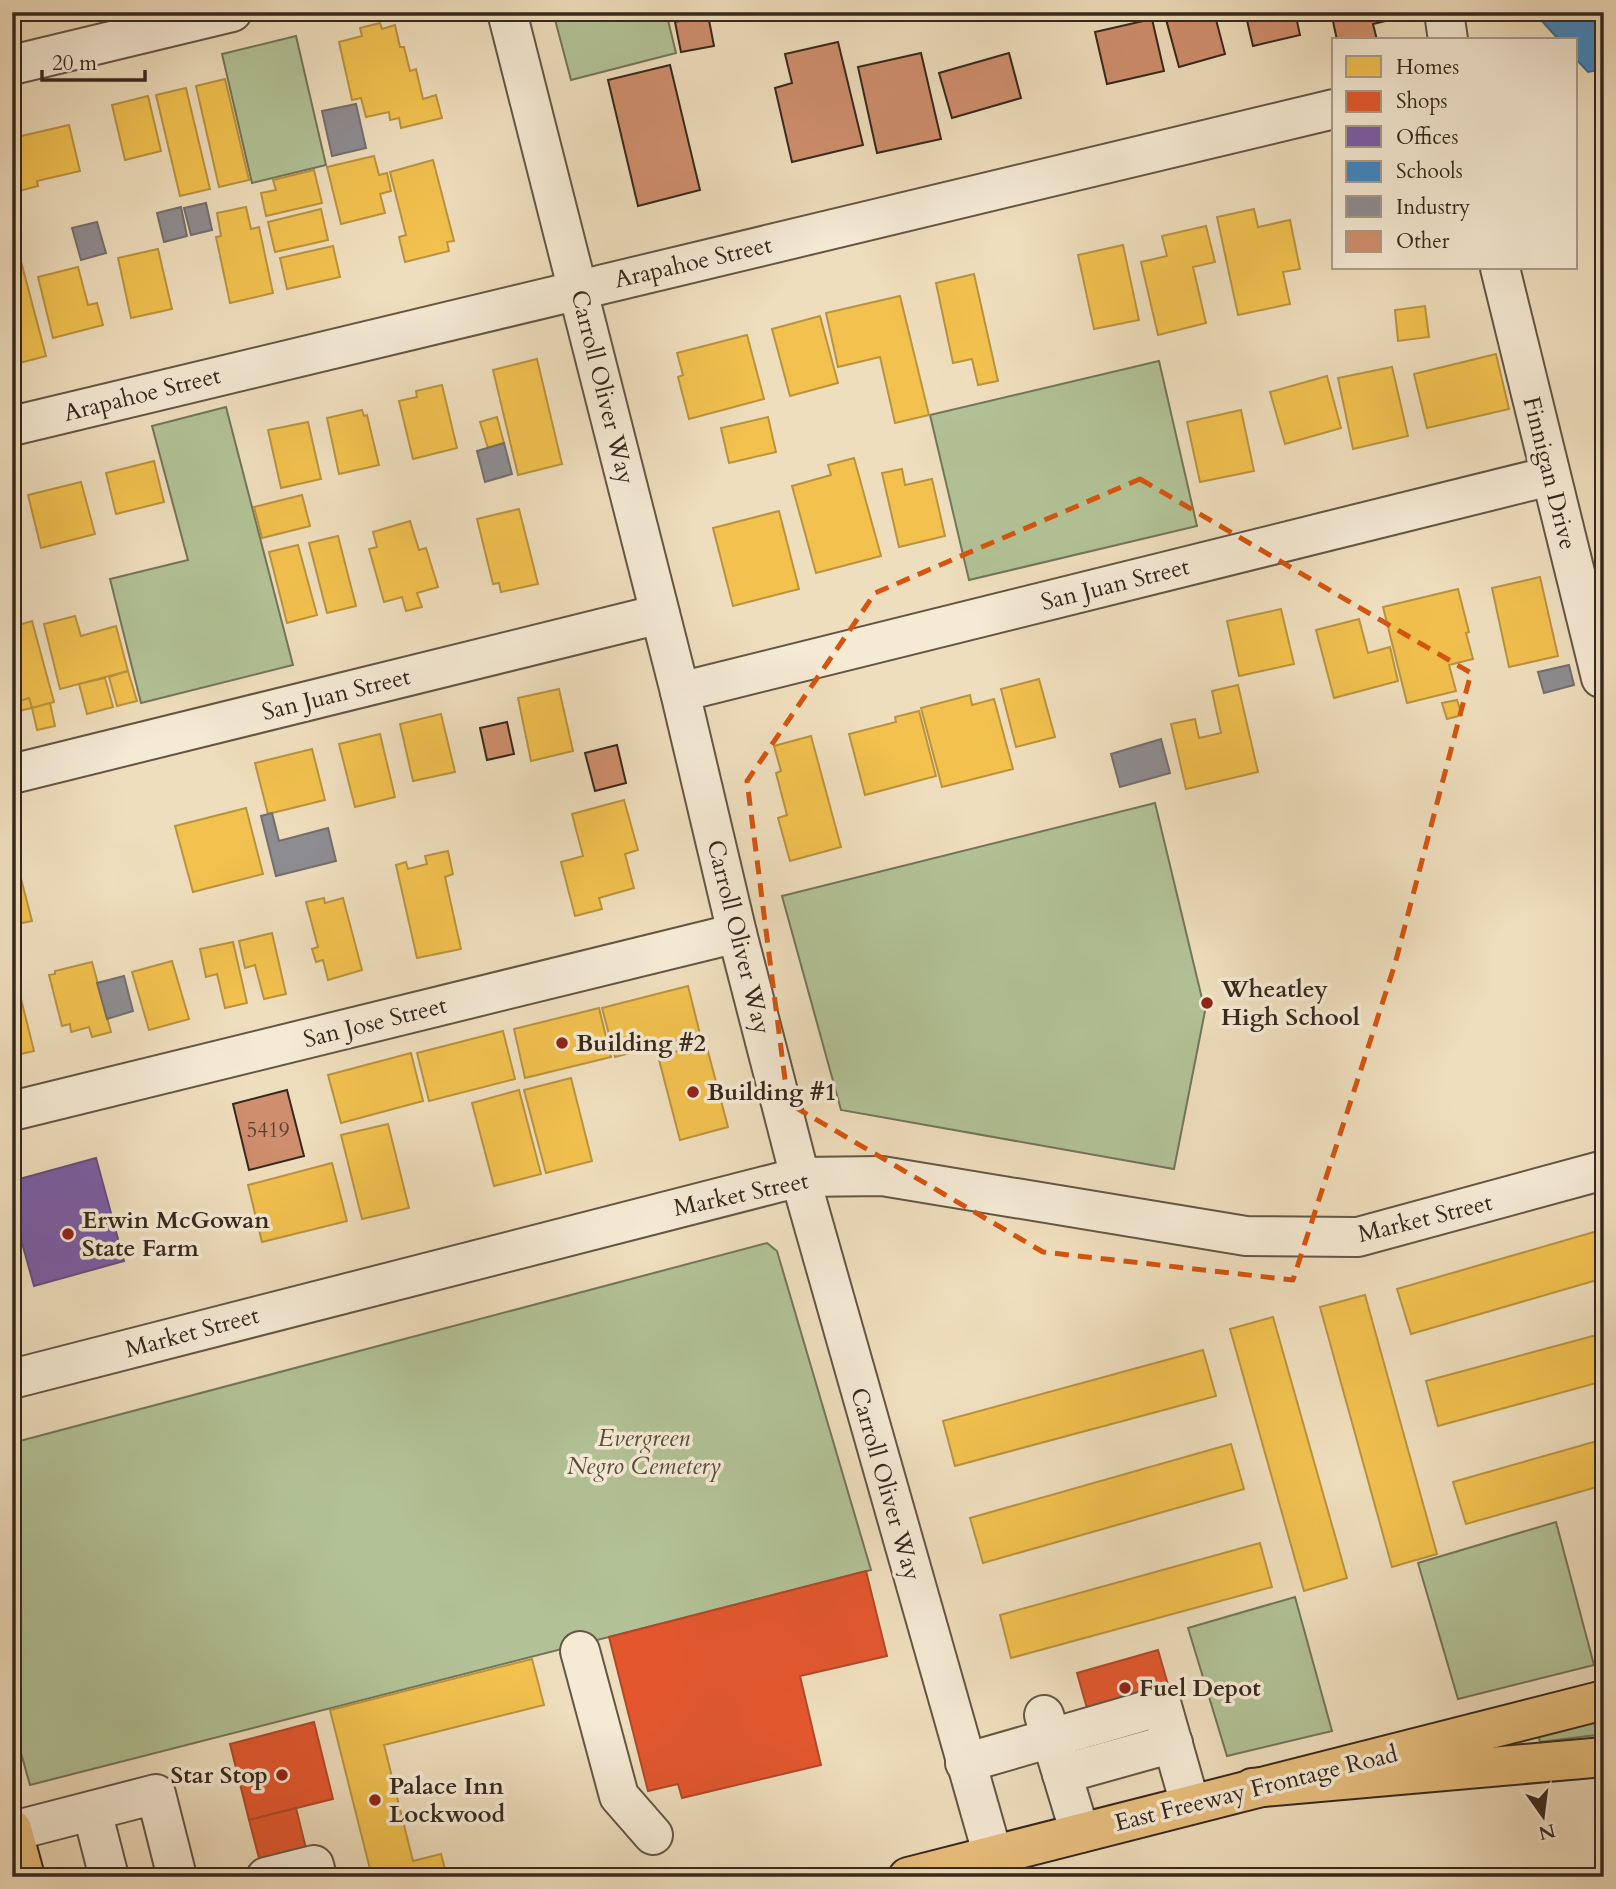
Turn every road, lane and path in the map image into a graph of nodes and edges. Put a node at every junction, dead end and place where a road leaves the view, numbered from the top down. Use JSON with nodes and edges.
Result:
{"nodes":[{"id":1,"x":232,"y":12,"type":"edge"},
{"id":2,"x":507,"y":12,"type":"edge"},
{"id":3,"x":1444,"y":12,"type":"edge"},
{"id":4,"x":1448,"y":38,"type":"edge"},
{"id":5,"x":12,"y":65,"type":"edge"},
{"id":6,"x":1332,"y":109,"type":"edge"},
{"id":7,"x":1500,"y":270,"type":"edge"},
{"id":8,"x":578,"y":289,"type":"junction"},
{"id":9,"x":12,"y":426,"type":"edge"},
{"id":10,"x":1550,"y":476,"type":"junction"},
{"id":11,"x":660,"y":614,"type":"junction"},
{"id":12,"x":1601,"y":678,"type":"dead end"},
{"id":13,"x":680,"y":692,"type":"junction"},
{"id":14,"x":12,"y":774,"type":"edge"},
{"id":15,"x":737,"y":933,"type":"junction"},
{"id":16,"x":12,"y":1111,"type":"edge"},
{"id":17,"x":1604,"y":1170,"type":"edge"},
{"id":18,"x":800,"y":1177,"type":"junction"},
{"id":19,"x":12,"y":1379,"type":"edge"},
{"id":20,"x":580,"y":1651,"type":"dead end"},
{"id":21,"x":1604,"y":1700,"type":"edge"},
{"id":22,"x":1048,"y":1726,"type":"junction"},
{"id":23,"x":1173,"y":1743,"type":"junction"},
{"id":24,"x":1604,"y":1757,"type":"edge"},
{"id":25,"x":965,"y":1763,"type":"junction"},
{"id":26,"x":1062,"y":1774,"type":"junction"},
{"id":27,"x":1252,"y":1788,"type":"junction"},
{"id":28,"x":1190,"y":1804,"type":"junction"},
{"id":29,"x":92,"y":1811,"type":"junction"},
{"id":30,"x":13,"y":1830,"type":"edge"},
{"id":31,"x":1080,"y":1833,"type":"junction"},
{"id":32,"x":653,"y":1835,"type":"dead end"},
{"id":33,"x":993,"y":1856,"type":"junction"},
{"id":34,"x":25,"y":1877,"type":"edge"},
{"id":35,"x":109,"y":1877,"type":"edge"},
{"id":36,"x":177,"y":1877,"type":"edge"},
{"id":37,"x":908,"y":1877,"type":"edge"}],
"edges":[{"from":1,"to":5,"type":"street"},
{"from":2,"to":8,"type":"street","name":"Carroll Oliver Way"},
{"from":3,"to":4,"type":"street"},
{"from":6,"to":8,"type":"street","name":"Arapahoe Street"},
{"from":7,"to":10,"type":"street","name":"Finnigan Drive"},
{"from":8,"to":9,"type":"street","name":"Arapahoe Street"},
{"from":8,"to":11,"type":"street","name":"Carroll Oliver Way"},
{"from":10,"to":12,"type":"street","name":"Finnigan Drive"},
{"from":10,"to":13,"type":"street","name":"San Juan Street"},
{"from":11,"to":13,"type":"street","name":"Carroll Oliver Way"},
{"from":11,"to":14,"type":"street","name":"San Juan Street"},
{"from":13,"to":15,"type":"street","name":"Carroll Oliver Way"},
{"from":15,"to":16,"type":"street","name":"San Jose Street"},
{"from":15,"to":18,"type":"street","name":"Carroll Oliver Way"},
{"from":17,"to":18,"type":"street","name":"Market Street"},
{"from":18,"to":19,"type":"street","name":"Market Street"},
{"from":18,"to":25,"type":"street","name":"Carroll Oliver Way"},
{"from":20,"to":32,"type":"street"},
{"from":21,"to":27,"type":"main road","name":"East Freeway Frontage Road"},
{"from":22,"to":23,"type":"street"},
{"from":22,"to":25,"type":"street"},
{"from":22,"to":26,"type":"street"},
{"from":23,"to":26,"type":"street"},
{"from":23,"to":28,"type":"street"},
{"from":24,"to":27,"type":"main road"},
{"from":25,"to":33,"type":"street","name":"Carroll Oliver Way"},
{"from":26,"to":31,"type":"street"},
{"from":27,"to":28,"type":"main road","name":"East Freeway Frontage Road"},
{"from":28,"to":31,"type":"main road","name":"East Freeway Frontage Road"},
{"from":29,"to":30,"type":"street"},
{"from":29,"to":35,"type":"street"},
{"from":29,"to":36,"type":"street"},
{"from":30,"to":34,"type":"main road"},
{"from":31,"to":33,"type":"main road","name":"East Freeway Frontage Road"},
{"from":33,"to":37,"type":"main road","name":"East Freeway Frontage Road"}]}
